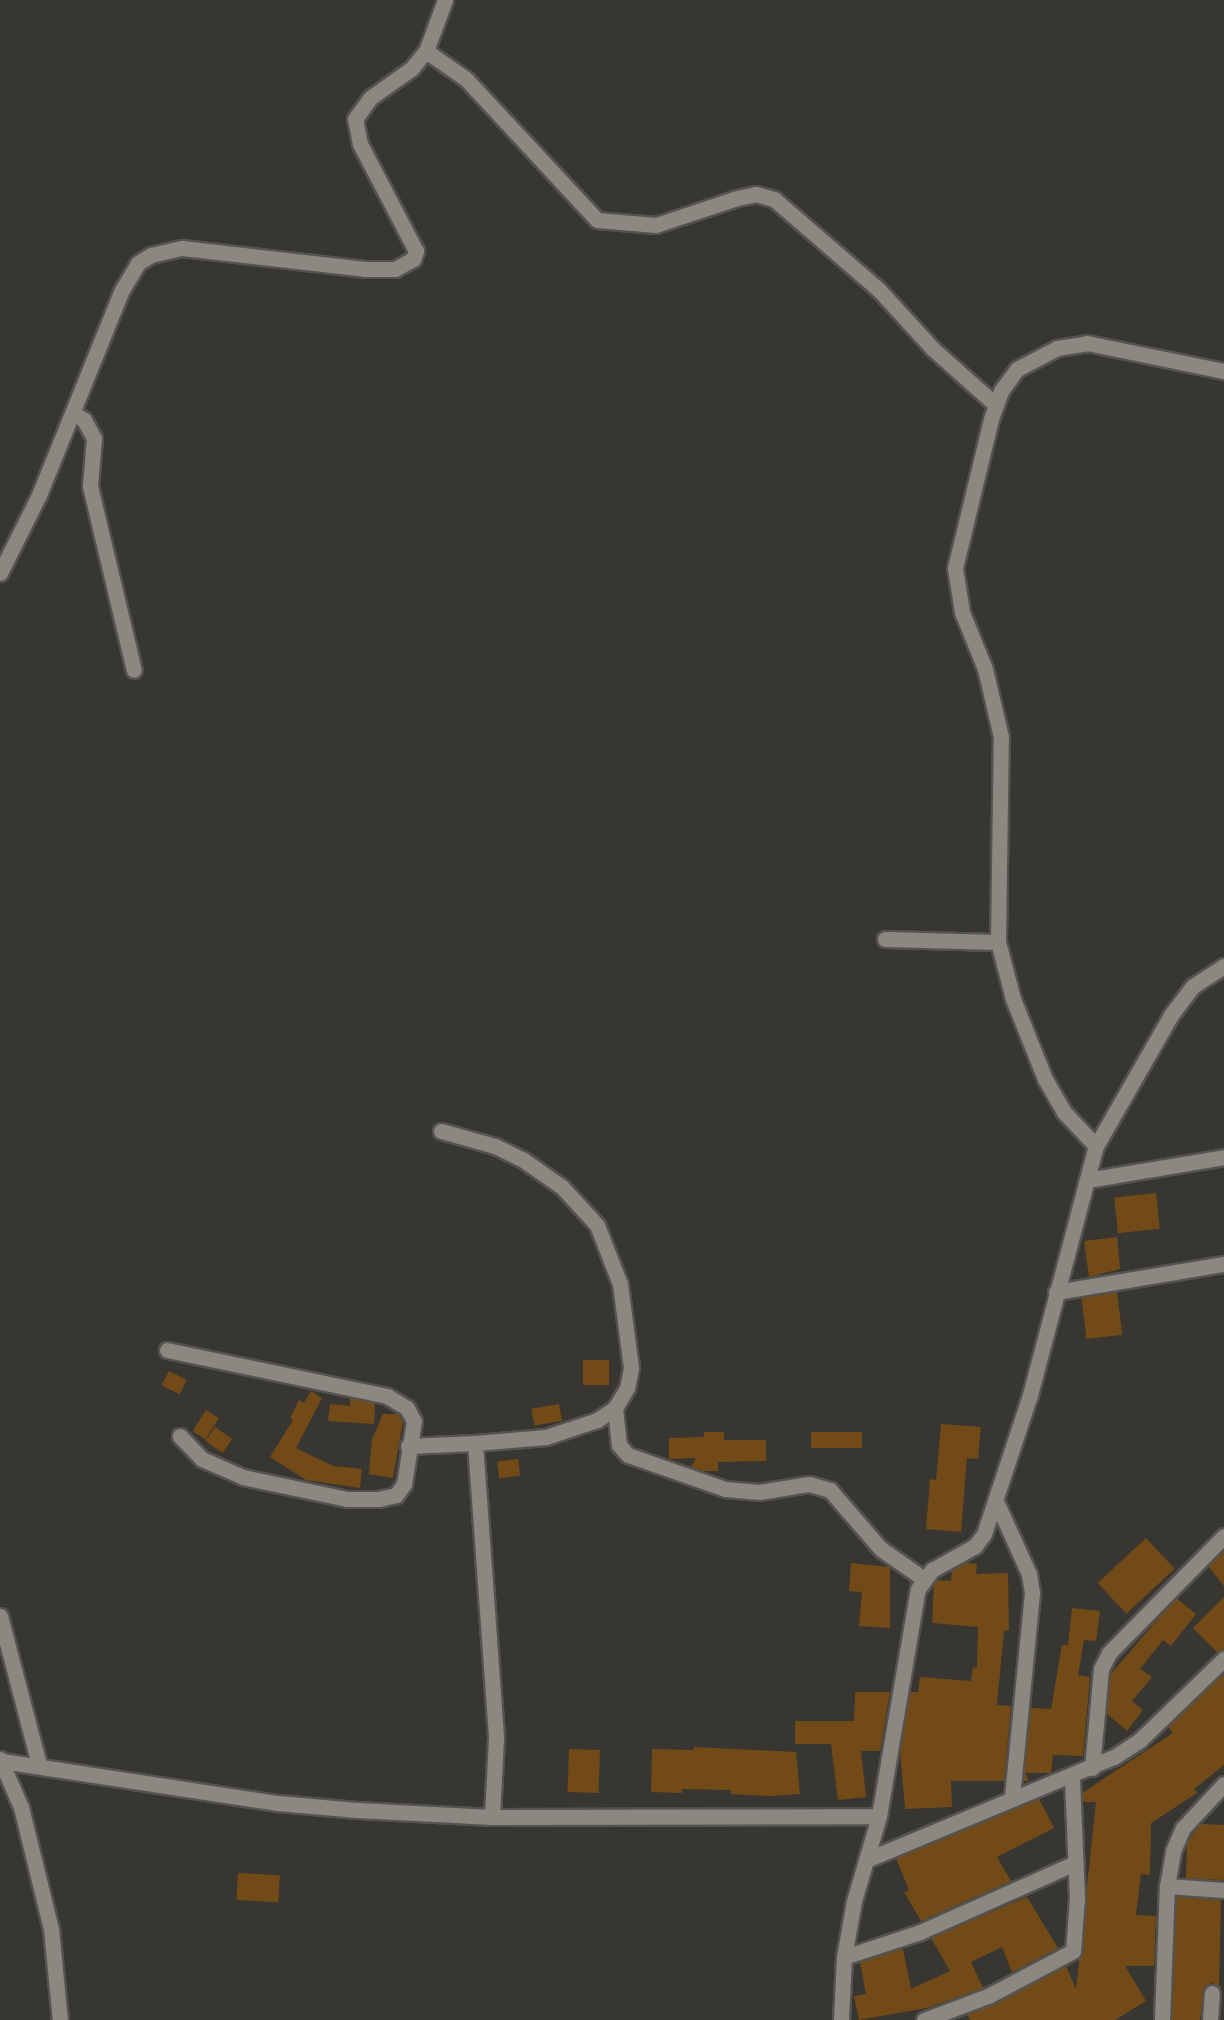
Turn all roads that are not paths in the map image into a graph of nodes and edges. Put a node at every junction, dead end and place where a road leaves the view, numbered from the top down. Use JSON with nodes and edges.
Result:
{"nodes":[{"id":1,"x":445,"y":0,"type":"edge"},
{"id":2,"x":426,"y":51,"type":"junction"},
{"id":3,"x":1224,"y":371,"type":"edge"},
{"id":4,"x":996,"y":405,"type":"junction"},
{"id":5,"x":73,"y":413,"type":"junction"},
{"id":6,"x":0,"y":573,"type":"edge"},
{"id":7,"x":134,"y":670,"type":"dead end"},
{"id":8,"x":885,"y":939,"type":"dead end"},
{"id":9,"x":998,"y":942,"type":"junction"},
{"id":10,"x":1224,"y":966,"type":"edge"},
{"id":11,"x":441,"y":1131,"type":"dead end"},
{"id":12,"x":1096,"y":1146,"type":"junction"},
{"id":13,"x":1224,"y":1157,"type":"edge"},
{"id":14,"x":1087,"y":1179,"type":"junction"},
{"id":15,"x":1224,"y":1264,"type":"edge"},
{"id":16,"x":1056,"y":1292,"type":"junction"},
{"id":17,"x":167,"y":1350,"type":"dead end"},
{"id":18,"x":615,"y":1408,"type":"junction"},
{"id":19,"x":180,"y":1436,"type":"dead end"},
{"id":20,"x":475,"y":1443,"type":"junction"},
{"id":21,"x":408,"y":1446,"type":"junction"},
{"id":22,"x":996,"y":1501,"type":"junction"},
{"id":23,"x":1224,"y":1536,"type":"edge"},
{"id":24,"x":924,"y":1579,"type":"junction"},
{"id":25,"x":0,"y":1616,"type":"edge"},
{"id":26,"x":1224,"y":1659,"type":"edge"},
{"id":27,"x":1,"y":1760,"type":"edge"},
{"id":28,"x":39,"y":1765,"type":"junction"},
{"id":29,"x":1092,"y":1768,"type":"junction"},
{"id":30,"x":1072,"y":1777,"type":"junction"},
{"id":31,"x":1224,"y":1784,"type":"edge"},
{"id":32,"x":1012,"y":1798,"type":"junction"},
{"id":33,"x":1208,"y":1799,"type":"junction"},
{"id":34,"x":1224,"y":1800,"type":"edge"},
{"id":35,"x":879,"y":1816,"type":"junction"},
{"id":36,"x":492,"y":1817,"type":"junction"},
{"id":37,"x":866,"y":1860,"type":"junction"},
{"id":38,"x":1075,"y":1863,"type":"junction"},
{"id":39,"x":1167,"y":1886,"type":"junction"},
{"id":40,"x":1224,"y":1890,"type":"edge"},
{"id":41,"x":844,"y":1957,"type":"junction"},
{"id":42,"x":1213,"y":1992,"type":"edge"},
{"id":43,"x":60,"y":2020,"type":"edge"},
{"id":44,"x":841,"y":2020,"type":"edge"},
{"id":45,"x":924,"y":2020,"type":"edge"},
{"id":46,"x":1162,"y":2020,"type":"edge"},
{"id":47,"x":1210,"y":2020,"type":"edge"}],
"edges":[{"from":1,"to":2,"type":"street"},
{"from":2,"to":4,"type":"street"},
{"from":2,"to":5,"type":"street"},
{"from":3,"to":4,"type":"street"},
{"from":4,"to":9,"type":"street"},
{"from":5,"to":6,"type":"street"},
{"from":5,"to":7,"type":"street"},
{"from":8,"to":9,"type":"street"},
{"from":9,"to":12,"type":"street"},
{"from":10,"to":12,"type":"street"},
{"from":11,"to":18,"type":"street"},
{"from":12,"to":14,"type":"street"},
{"from":13,"to":14,"type":"street"},
{"from":14,"to":16,"type":"street"},
{"from":15,"to":16,"type":"street"},
{"from":16,"to":22,"type":"street"},
{"from":17,"to":21,"type":"street"},
{"from":18,"to":20,"type":"street"},
{"from":18,"to":24,"type":"street"},
{"from":19,"to":21,"type":"street"},
{"from":20,"to":21,"type":"street"},
{"from":20,"to":36,"type":"street"},
{"from":22,"to":24,"type":"street"},
{"from":22,"to":32,"type":"street"},
{"from":23,"to":29,"type":"street"},
{"from":24,"to":35,"type":"street"},
{"from":25,"to":28,"type":"street"},
{"from":26,"to":29,"type":"street"},
{"from":27,"to":28,"type":"street"},
{"from":27,"to":43,"type":"street"},
{"from":28,"to":36,"type":"street"},
{"from":29,"to":30,"type":"street"},
{"from":30,"to":32,"type":"street"},
{"from":30,"to":38,"type":"street"},
{"from":31,"to":33,"type":"street"},
{"from":32,"to":37,"type":"street"},
{"from":33,"to":34,"type":"street"},
{"from":33,"to":39,"type":"street"},
{"from":35,"to":36,"type":"street"},
{"from":35,"to":37,"type":"street"},
{"from":37,"to":41,"type":"street"},
{"from":38,"to":41,"type":"street"},
{"from":38,"to":45,"type":"street"},
{"from":39,"to":40,"type":"street"},
{"from":39,"to":46,"type":"street"},
{"from":41,"to":44,"type":"street"},
{"from":42,"to":47,"type":"street"}]}
